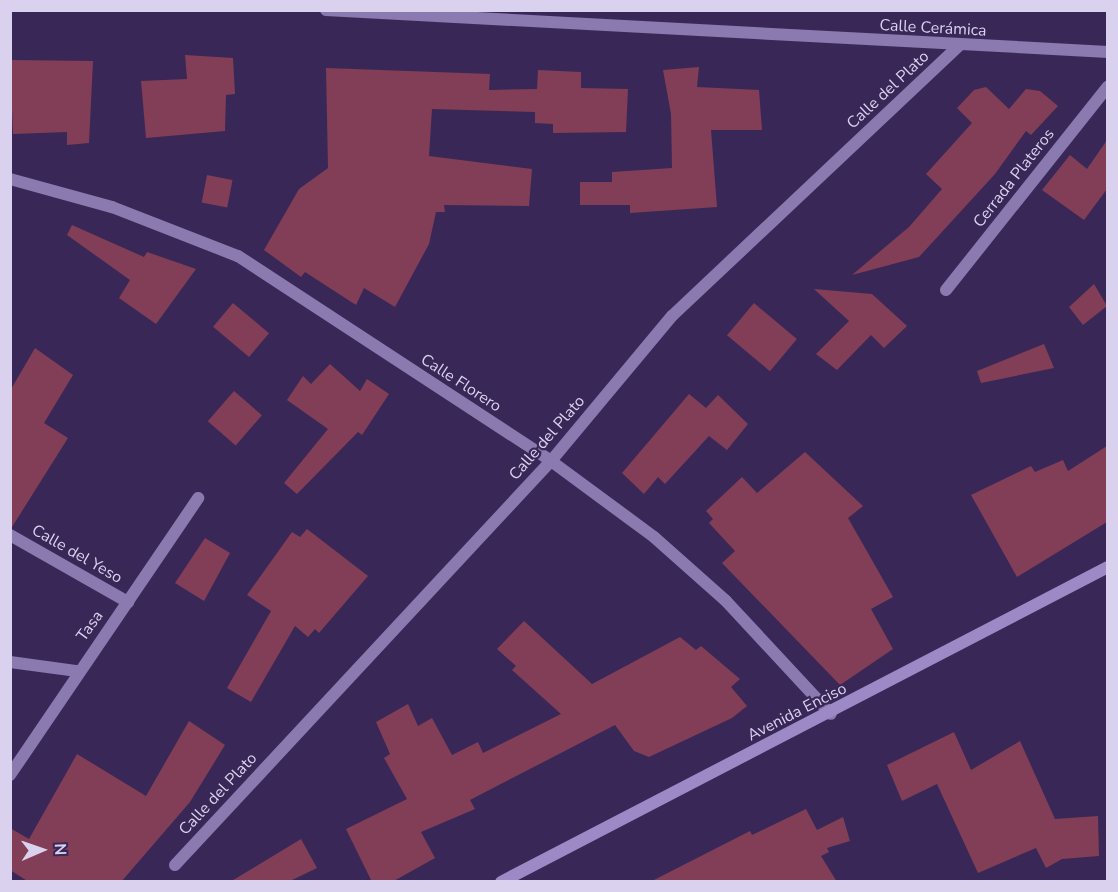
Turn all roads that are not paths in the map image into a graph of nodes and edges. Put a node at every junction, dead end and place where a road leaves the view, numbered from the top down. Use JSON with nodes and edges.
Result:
{"nodes":[{"id":1,"x":326,"y":10,"type":"edge"},
{"id":2,"x":959,"y":46,"type":"junction"},
{"id":3,"x":1107,"y":52,"type":"edge"},
{"id":4,"x":1107,"y":86,"type":"edge"},
{"id":5,"x":10,"y":179,"type":"edge"},
{"id":6,"x":946,"y":290,"type":"dead end"},
{"id":7,"x":551,"y":461,"type":"junction"},
{"id":8,"x":198,"y":498,"type":"dead end"},
{"id":9,"x":10,"y":535,"type":"edge"},
{"id":10,"x":1107,"y":567,"type":"edge"},
{"id":11,"x":128,"y":602,"type":"junction"},
{"id":12,"x":10,"y":662,"type":"edge"},
{"id":13,"x":77,"y":671,"type":"junction"},
{"id":14,"x":831,"y":714,"type":"junction"},
{"id":15,"x":10,"y":775,"type":"edge"},
{"id":16,"x":175,"y":866,"type":"dead end"},
{"id":17,"x":501,"y":882,"type":"edge"}],
"edges":[{"from":1,"to":2,"type":"street","name":"Calle Cerámica"},
{"from":2,"to":3,"type":"street","name":"Calle Cerámica"},
{"from":2,"to":7,"type":"street","name":"Calle del Plato"},
{"from":4,"to":6,"type":"street","name":"Cerrada Plateros"},
{"from":5,"to":7,"type":"street","name":"Calle Florero"},
{"from":7,"to":14,"type":"street","name":"Calle Florero"},
{"from":7,"to":16,"type":"street","name":"Calle del Plato"},
{"from":8,"to":11,"type":"street","name":"Tasa"},
{"from":9,"to":11,"type":"street","name":"Calle del Yeso"},
{"from":10,"to":14,"type":"main road","name":"Avenida Enciso"},
{"from":11,"to":13,"type":"street","name":"Tasa"},
{"from":12,"to":13,"type":"street"},
{"from":13,"to":15,"type":"street","name":"Tasa"},
{"from":14,"to":17,"type":"main road","name":"Avenida Enciso"}]}
